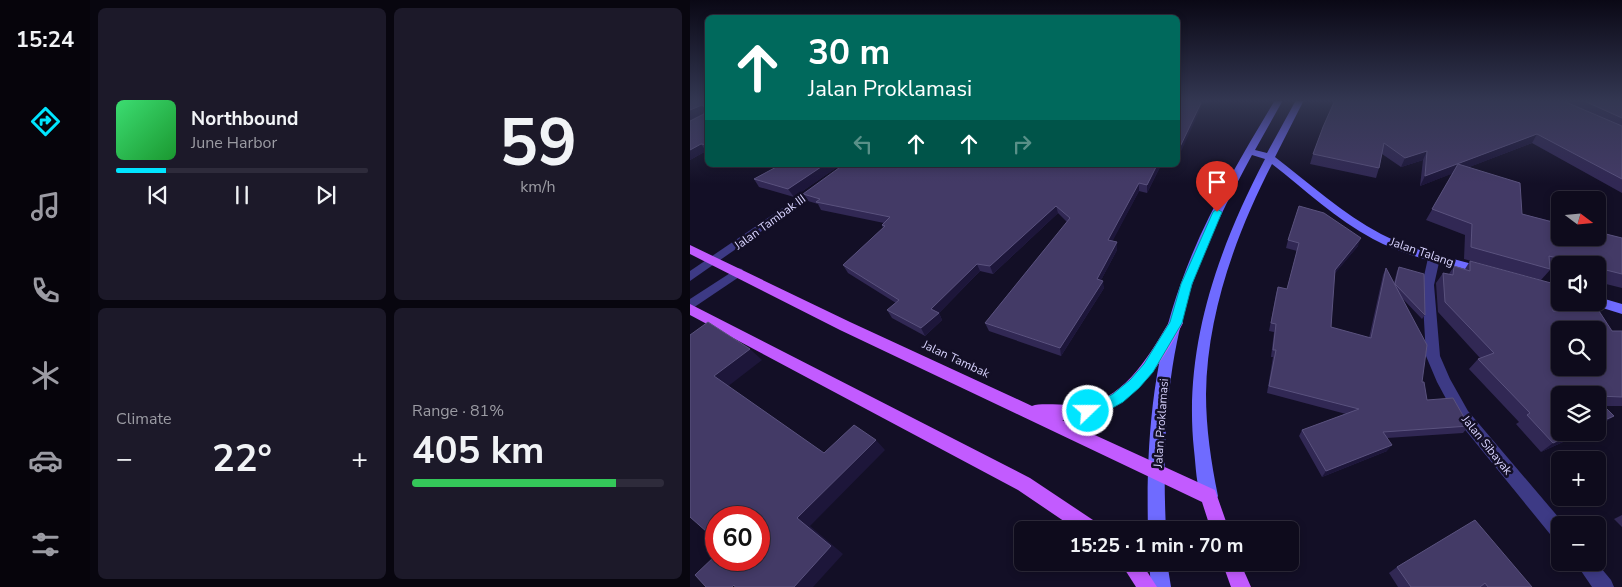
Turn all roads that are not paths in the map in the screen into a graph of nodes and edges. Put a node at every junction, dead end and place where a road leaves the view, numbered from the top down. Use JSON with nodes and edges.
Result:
{"nodes":[{"id":1,"x":1263,"y":127,"type":"edge"},
{"id":2,"x":1285,"y":127,"type":"edge"},
{"id":3,"x":1249,"y":151,"type":"junction"},
{"id":4,"x":1269,"y":157,"type":"junction"},
{"id":5,"x":826,"y":182,"type":"edge"},
{"id":6,"x":690,"y":248,"type":"edge"},
{"id":7,"x":1434,"y":258,"type":"junction"},
{"id":8,"x":715,"y":261,"type":"junction"},
{"id":9,"x":738,"y":272,"type":"junction"},
{"id":10,"x":1497,"y":275,"type":"edge"},
{"id":11,"x":690,"y":277,"type":"edge"},
{"id":12,"x":1524,"y":282,"type":"edge"},
{"id":13,"x":1551,"y":290,"type":"edge"},
{"id":14,"x":690,"y":305,"type":"edge"},
{"id":15,"x":1606,"y":305,"type":"edge"},
{"id":16,"x":690,"y":309,"type":"edge"},
{"id":17,"x":1622,"y":309,"type":"edge"},
{"id":18,"x":1176,"y":323,"type":"junction"},
{"id":19,"x":1022,"y":409,"type":"junction"},
{"id":20,"x":1158,"y":471,"type":"junction"},
{"id":21,"x":1209,"y":496,"type":"junction"},
{"id":22,"x":1080,"y":521,"type":"edge"},
{"id":23,"x":1157,"y":521,"type":"edge"},
{"id":24,"x":1217,"y":521,"type":"edge"},
{"id":25,"x":1551,"y":522,"type":"edge"},
{"id":26,"x":1135,"y":571,"type":"edge"},
{"id":27,"x":1159,"y":571,"type":"edge"},
{"id":28,"x":1235,"y":571,"type":"edge"},
{"id":29,"x":1591,"y":571,"type":"edge"},
{"id":30,"x":1147,"y":587,"type":"edge"},
{"id":31,"x":1161,"y":587,"type":"edge"},
{"id":32,"x":1241,"y":587,"type":"edge"},
{"id":33,"x":1604,"y":587,"type":"edge"}],
"edges":[{"from":1,"to":3,"type":"main road","name":"Jalan Proklamasi"},
{"from":2,"to":4,"type":"main road"},
{"from":3,"to":4,"type":"main road","name":"Jalan Talang"},
{"from":3,"to":18,"type":"main road","name":"Jalan Proklamasi"},
{"from":4,"to":7,"type":"main road","name":"Jalan Talang"},
{"from":4,"to":21,"type":"main road"},
{"from":5,"to":8,"type":"street","name":"Jalan Tambak III"},
{"from":6,"to":8,"type":"main road","name":"Jalan Tambak"},
{"from":7,"to":10,"type":"main road","name":"Jalan Talang"},
{"from":7,"to":25,"type":"street","name":"Jalan Sibayak"},
{"from":8,"to":9,"type":"main road","name":"Jalan Tambak"},
{"from":8,"to":11,"type":"street","name":"Jalan Tambak III"},
{"from":9,"to":14,"type":"street"},
{"from":9,"to":19,"type":"main road","name":"Jalan Tambak"},
{"from":12,"to":13,"type":"main road"},
{"from":15,"to":17,"type":"main road"},
{"from":16,"to":22,"type":"main road"},
{"from":18,"to":19,"type":"main road"},
{"from":18,"to":20,"type":"main road","name":"Jalan Proklamasi"},
{"from":19,"to":20,"type":"main road","name":"Jalan Tambak"},
{"from":20,"to":21,"type":"main road","name":"Jalan Tambak"},
{"from":20,"to":23,"type":"main road","name":"Jalan Proklamasi"},
{"from":21,"to":24,"type":"main road"},
{"from":26,"to":30,"type":"main road"},
{"from":27,"to":31,"type":"main road"},
{"from":28,"to":32,"type":"main road"},
{"from":29,"to":33,"type":"street"}]}
